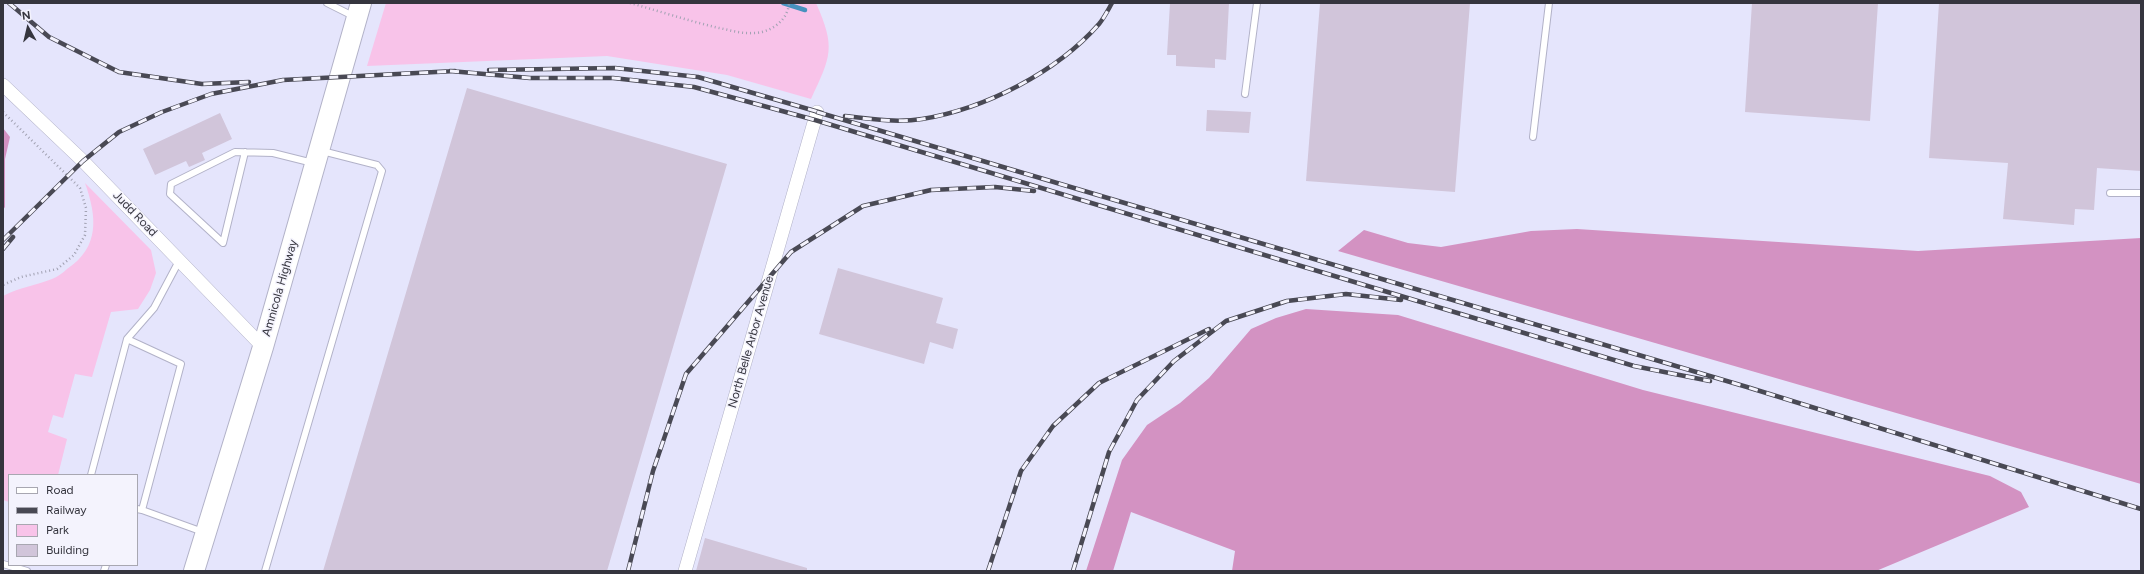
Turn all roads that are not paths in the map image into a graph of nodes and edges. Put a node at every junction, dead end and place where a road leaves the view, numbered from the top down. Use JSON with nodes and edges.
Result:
{"nodes":[{"id":1,"x":327,"y":3,"type":"edge"},
{"id":2,"x":1257,"y":3,"type":"edge"},
{"id":3,"x":1549,"y":3,"type":"edge"},
{"id":4,"x":359,"y":10,"type":"edge"},
{"id":5,"x":3,"y":85,"type":"edge"},
{"id":6,"x":1245,"y":94,"type":"dead end"},
{"id":7,"x":817,"y":112,"type":"dead end"},
{"id":8,"x":1533,"y":137,"type":"dead end"},
{"id":9,"x":245,"y":152,"type":"junction"},
{"id":10,"x":317,"y":157,"type":"junction"},
{"id":11,"x":2110,"y":193,"type":"dead end"},
{"id":12,"x":2141,"y":193,"type":"edge"},
{"id":13,"x":180,"y":261,"type":"junction"},
{"id":14,"x":127,"y":338,"type":"junction"},
{"id":15,"x":263,"y":347,"type":"junction"},
{"id":16,"x":91,"y":474,"type":"edge"},
{"id":17,"x":140,"y":509,"type":"edge"},
{"id":18,"x":206,"y":533,"type":"junction"},
{"id":19,"x":10,"y":566,"type":"edge"},
{"id":20,"x":27,"y":571,"type":"edge"},
{"id":21,"x":194,"y":571,"type":"edge"},
{"id":22,"x":265,"y":571,"type":"edge"},
{"id":23,"x":685,"y":571,"type":"edge"}],
"edges":[{"from":1,"to":4,"type":"lane"},
{"from":2,"to":6,"type":"lane"},
{"from":3,"to":8,"type":"lane"},
{"from":4,"to":10,"type":"main road","name":"Amnicola Highway"},
{"from":5,"to":13,"type":"street","name":"Judd Road"},
{"from":7,"to":23,"type":"street","name":"North Belle Arbor Avenue"},
{"from":9,"to":9,"type":"lane"},
{"from":9,"to":10,"type":"lane"},
{"from":10,"to":15,"type":"main road","name":"Amnicola Highway"},
{"from":10,"to":22,"type":"lane"},
{"from":11,"to":12,"type":"lane"},
{"from":13,"to":14,"type":"lane"},
{"from":13,"to":15,"type":"street","name":"Judd Road"},
{"from":14,"to":16,"type":"lane"},
{"from":14,"to":17,"type":"lane"},
{"from":15,"to":18,"type":"main road","name":"Amnicola Highway"},
{"from":17,"to":18,"type":"lane"},
{"from":18,"to":21,"type":"main road","name":"Amnicola Highway"},
{"from":19,"to":20,"type":"lane"}]}
